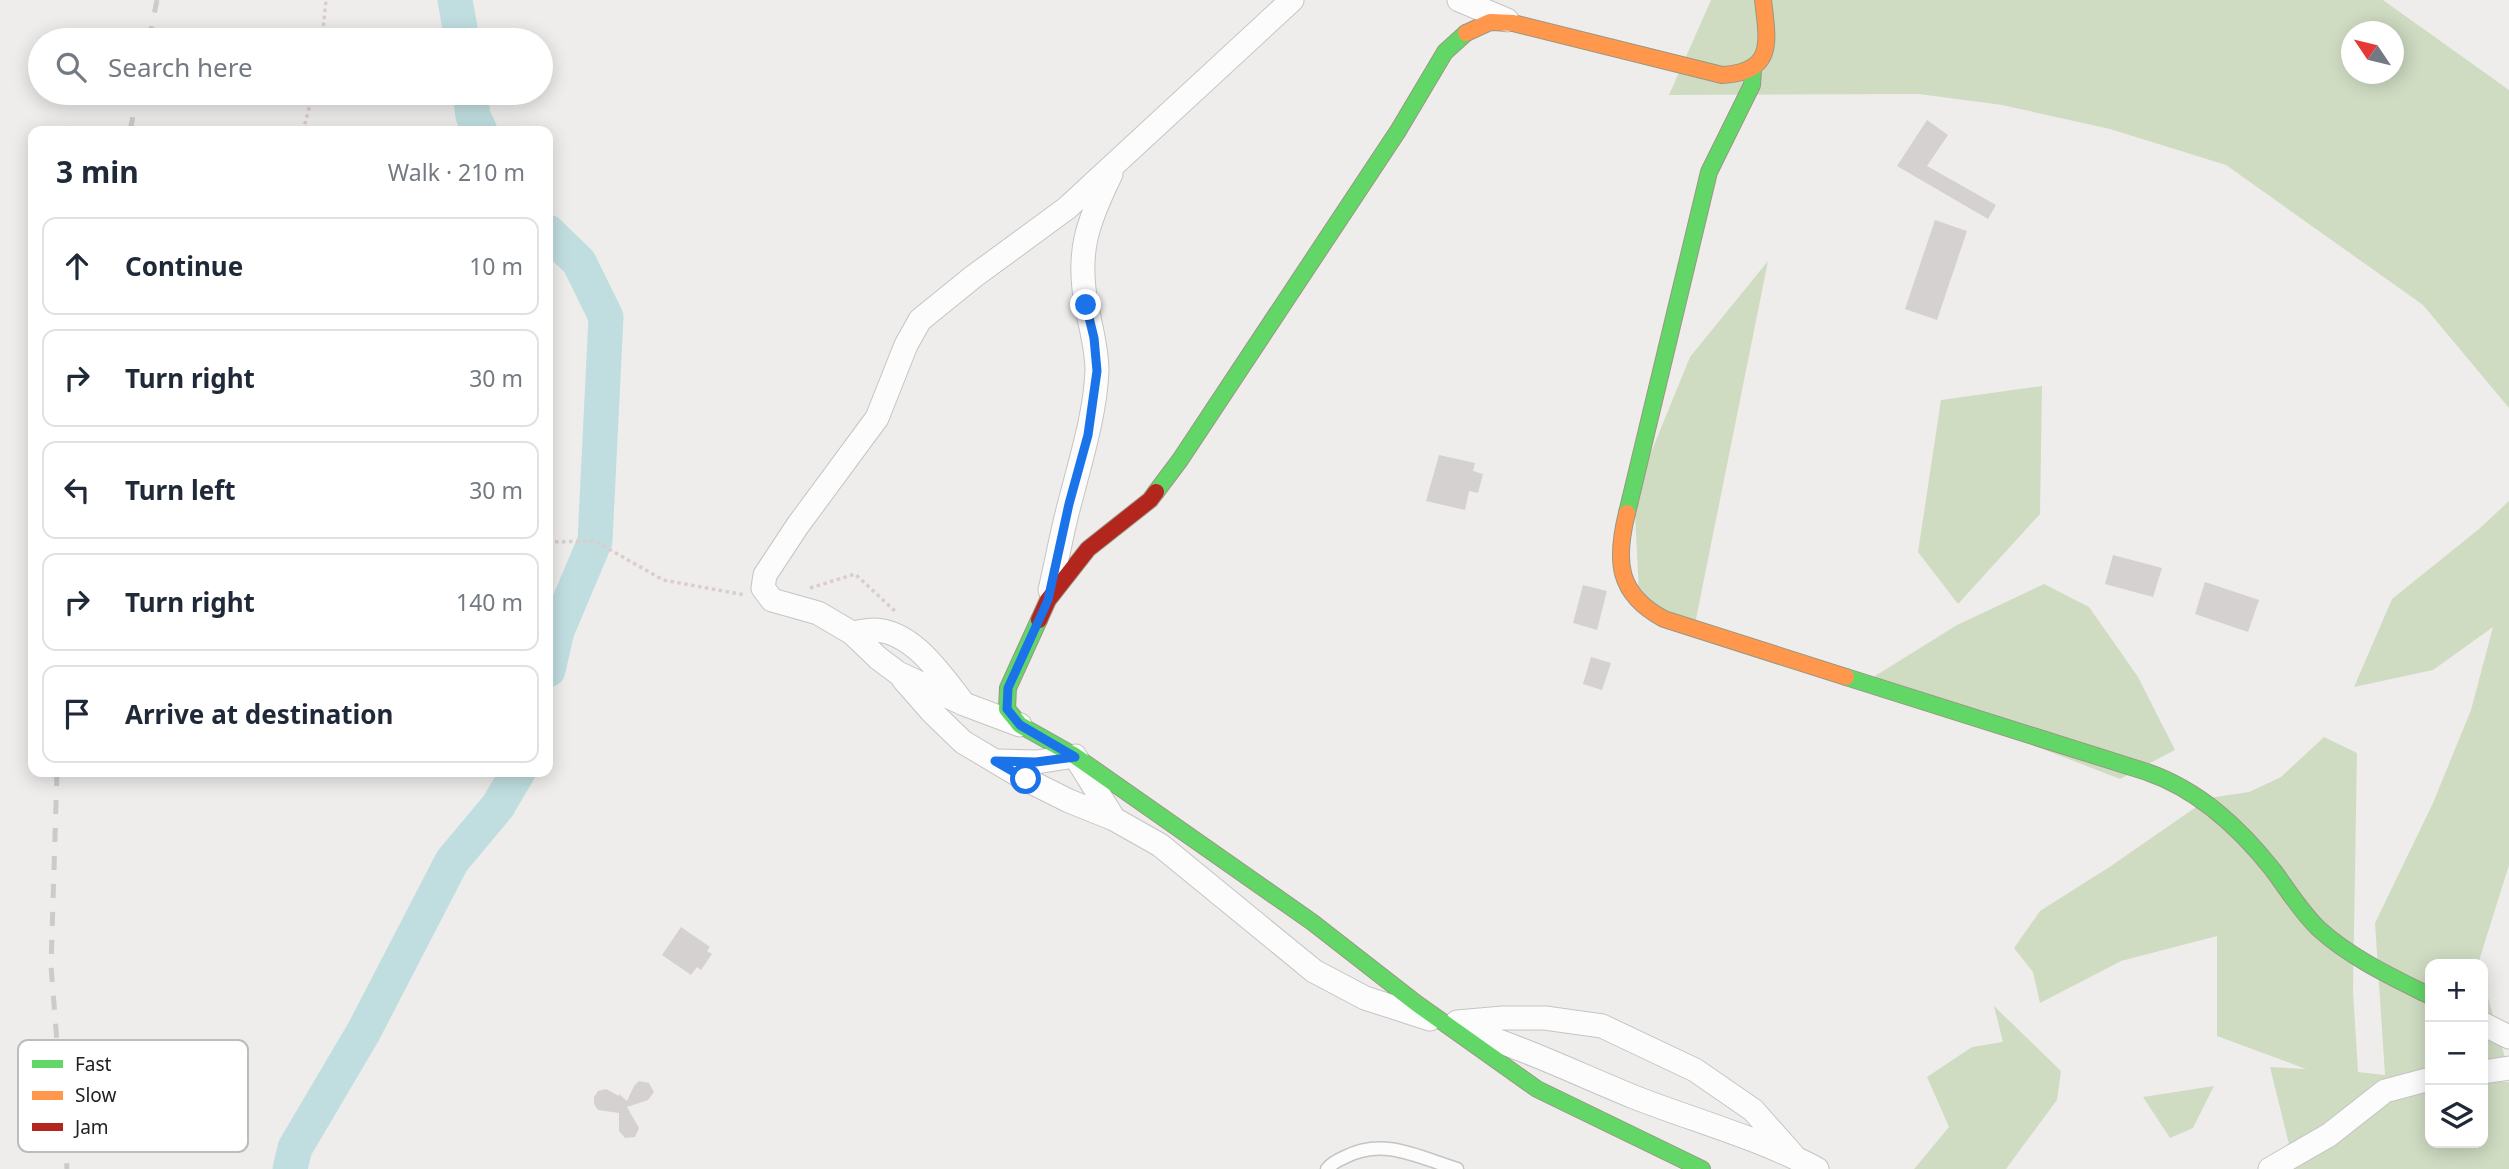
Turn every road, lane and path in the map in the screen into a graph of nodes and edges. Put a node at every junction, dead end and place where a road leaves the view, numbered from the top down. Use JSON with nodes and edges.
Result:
{"nodes":[{"id":1,"x":326,"y":0,"type":"edge"},
{"id":2,"x":1292,"y":0,"type":"edge"},
{"id":3,"x":1459,"y":0,"type":"edge"},
{"id":4,"x":1763,"y":0,"type":"edge"},
{"id":5,"x":1513,"y":23,"type":"junction"},
{"id":6,"x":322,"y":28,"type":"edge"},
{"id":7,"x":1753,"y":71,"type":"junction"},
{"id":8,"x":310,"y":105,"type":"edge"},
{"id":9,"x":304,"y":126,"type":"edge"},
{"id":10,"x":1115,"y":164,"type":"junction"},
{"id":11,"x":1048,"y":600,"type":"junction"},
{"id":12,"x":852,"y":633,"type":"junction"},
{"id":13,"x":898,"y":673,"type":"junction"},
{"id":14,"x":964,"y":704,"type":"junction"},
{"id":15,"x":932,"y":712,"type":"junction"},
{"id":16,"x":1020,"y":725,"type":"junction"},
{"id":17,"x":1075,"y":757,"type":"junction"},
{"id":18,"x":995,"y":761,"type":"junction"},
{"id":19,"x":1114,"y":819,"type":"junction"},
{"id":20,"x":2425,"y":993,"type":"edge"},
{"id":21,"x":1445,"y":1023,"type":"junction"},
{"id":22,"x":2488,"y":1026,"type":"edge"},
{"id":23,"x":2509,"y":1037,"type":"edge"},
{"id":24,"x":2509,"y":1068,"type":"edge"},
{"id":25,"x":2488,"y":1071,"type":"edge"},
{"id":26,"x":2425,"y":1080,"type":"edge"},
{"id":27,"x":1793,"y":1155,"type":"junction"},
{"id":28,"x":1327,"y":1169,"type":"edge"},
{"id":29,"x":1457,"y":1169,"type":"edge"},
{"id":30,"x":1702,"y":1169,"type":"edge"},
{"id":31,"x":1817,"y":1169,"type":"edge"},
{"id":32,"x":2270,"y":1169,"type":"edge"}],
"edges":[{"from":1,"to":6,"type":"path"},
{"from":2,"to":10,"type":"street"},
{"from":3,"to":5,"type":"street"},
{"from":4,"to":7,"type":"street"},
{"from":5,"to":7,"type":"street"},
{"from":5,"to":11,"type":"street"},
{"from":7,"to":20,"type":"street"},
{"from":8,"to":9,"type":"path"},
{"from":10,"to":11,"type":"street"},
{"from":10,"to":12,"type":"street"},
{"from":11,"to":16,"type":"street"},
{"from":12,"to":13,"type":"street"},
{"from":12,"to":14,"type":"street"},
{"from":13,"to":14,"type":"street"},
{"from":13,"to":15,"type":"street"},
{"from":14,"to":16,"type":"street"},
{"from":15,"to":16,"type":"street"},
{"from":15,"to":18,"type":"street"},
{"from":16,"to":17,"type":"street"},
{"from":17,"to":18,"type":"street"},
{"from":17,"to":19,"type":"street"},
{"from":17,"to":21,"type":"street"},
{"from":18,"to":19,"type":"street"},
{"from":19,"to":21,"type":"street"},
{"from":21,"to":27,"type":"street"},
{"from":21,"to":27,"type":"street"},
{"from":21,"to":30,"type":"street"},
{"from":22,"to":23,"type":"street"},
{"from":24,"to":25,"type":"street"},
{"from":26,"to":32,"type":"street"},
{"from":27,"to":31,"type":"street"},
{"from":28,"to":29,"type":"lane"}]}
